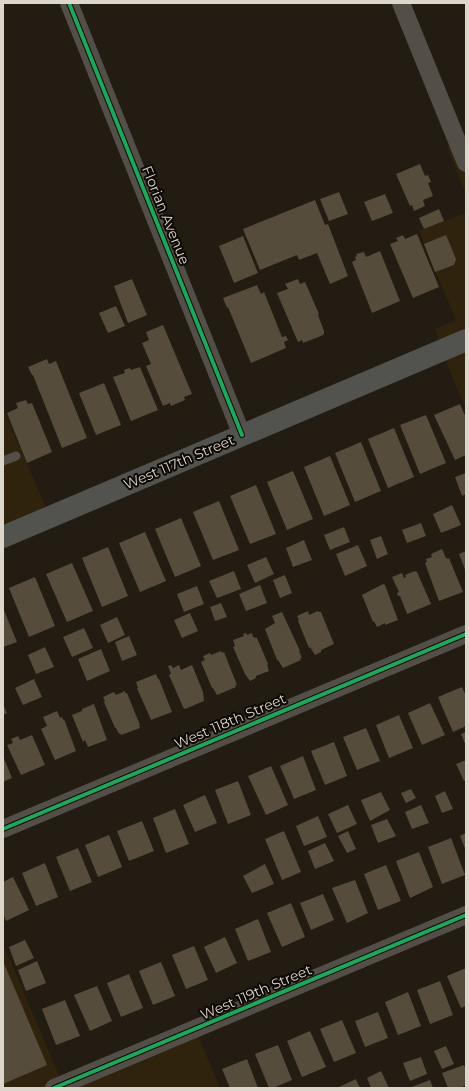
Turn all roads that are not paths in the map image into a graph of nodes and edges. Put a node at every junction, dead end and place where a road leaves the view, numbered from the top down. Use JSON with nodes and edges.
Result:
{"nodes":[{"id":1,"x":69,"y":3,"type":"edge"},
{"id":2,"x":401,"y":3,"type":"edge"},
{"id":3,"x":466,"y":163,"type":"edge"},
{"id":4,"x":466,"y":340,"type":"edge"},
{"id":5,"x":242,"y":435,"type":"junction"},
{"id":6,"x":16,"y":456,"type":"dead end"},
{"id":7,"x":3,"y":461,"type":"edge"},
{"id":8,"x":3,"y":537,"type":"edge"},
{"id":9,"x":466,"y":634,"type":"edge"},
{"id":10,"x":3,"y":828,"type":"edge"},
{"id":11,"x":466,"y":915,"type":"edge"},
{"id":12,"x":54,"y":1088,"type":"edge"}],
"edges":[{"from":1,"to":5,"type":"street","name":"Florian Avenue"},
{"from":2,"to":3,"type":"street"},
{"from":4,"to":5,"type":"main road","name":"West 117th Street"},
{"from":5,"to":8,"type":"main road","name":"West 117th Street"},
{"from":6,"to":7,"type":"lane"},
{"from":9,"to":10,"type":"street","name":"West 118th Street"},
{"from":11,"to":12,"type":"street","name":"West 119th Street"}]}
